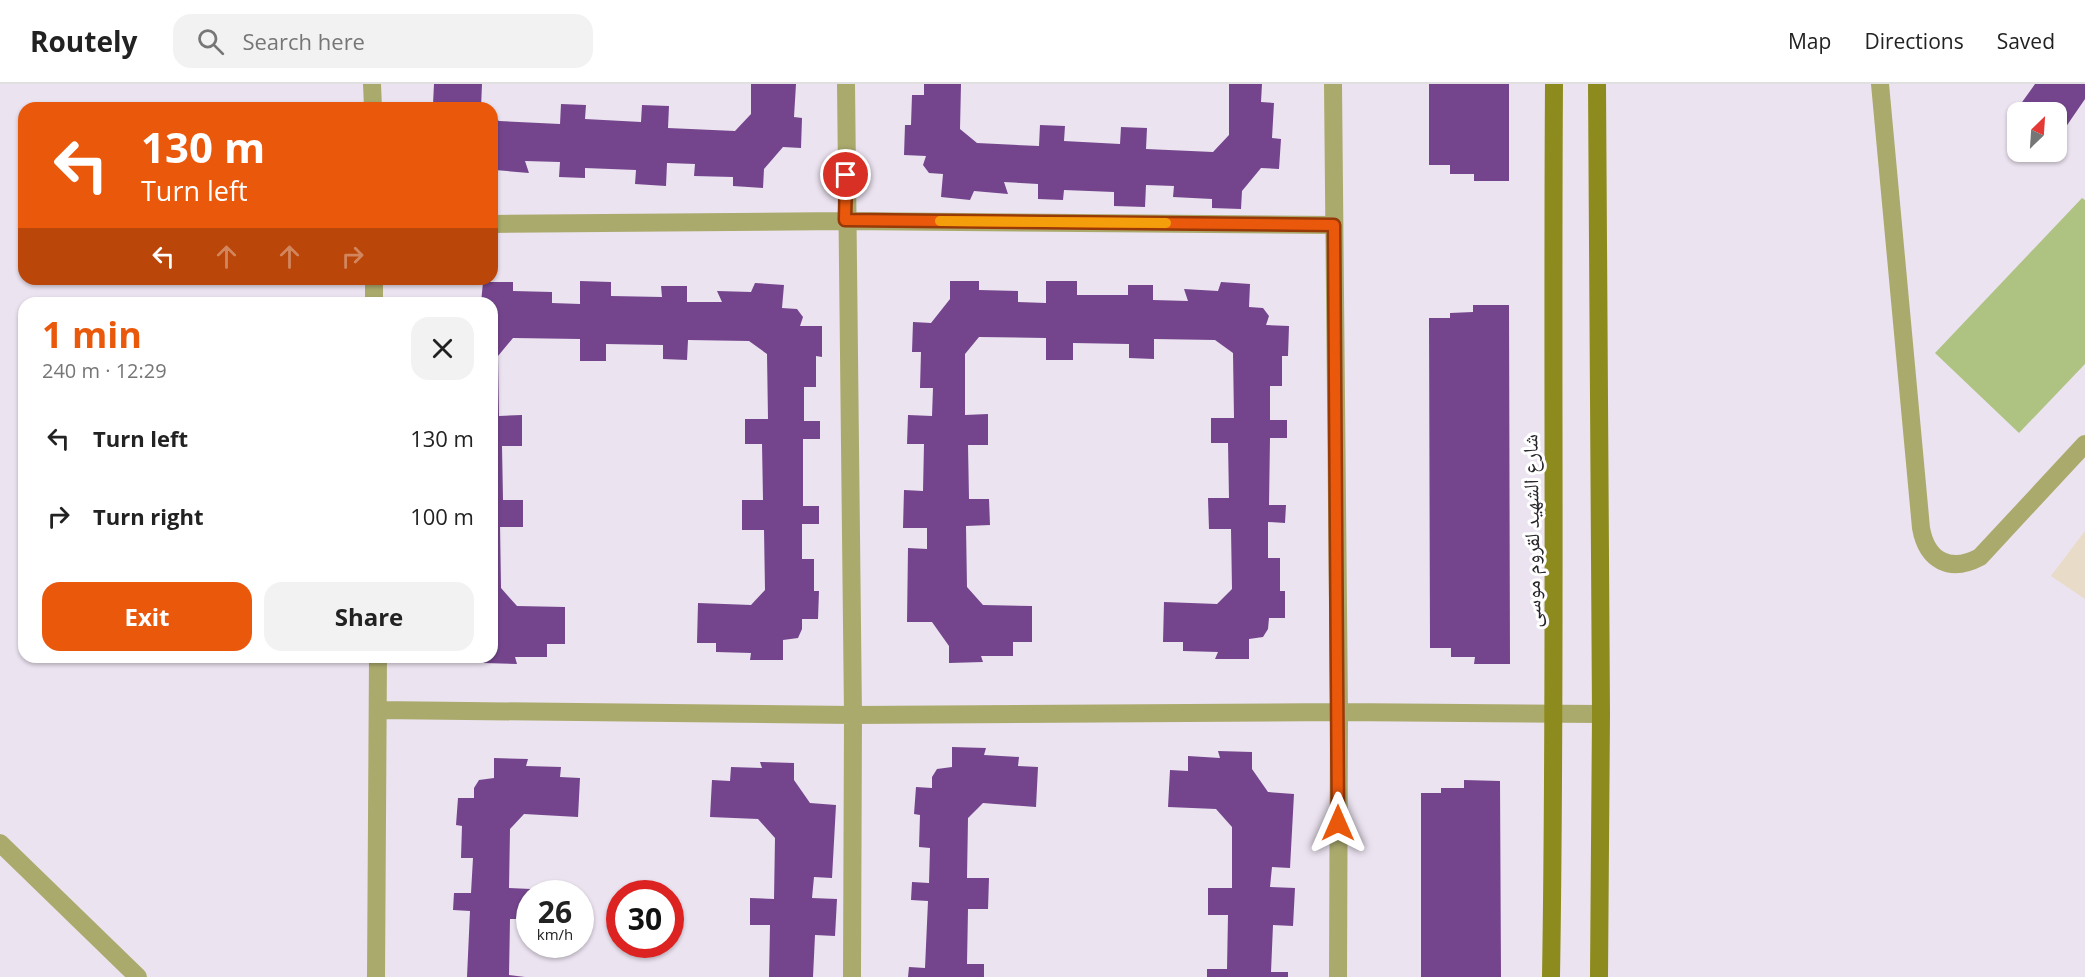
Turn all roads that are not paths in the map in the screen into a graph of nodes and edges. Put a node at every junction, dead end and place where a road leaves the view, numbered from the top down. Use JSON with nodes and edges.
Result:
{"nodes":[{"id":1,"x":372,"y":84,"type":"edge"},
{"id":2,"x":846,"y":84,"type":"edge"},
{"id":3,"x":1333,"y":84,"type":"edge"},
{"id":4,"x":1554,"y":84,"type":"edge"},
{"id":5,"x":1598,"y":84,"type":"edge"},
{"id":6,"x":1880,"y":84,"type":"edge"},
{"id":7,"x":373,"y":102,"type":"edge"},
{"id":8,"x":845,"y":220,"type":"junction"},
{"id":9,"x":498,"y":224,"type":"edge"},
{"id":10,"x":1334,"y":225,"type":"junction"},
{"id":11,"x":2085,"y":444,"type":"edge"},
{"id":12,"x":378,"y":663,"type":"edge"},
{"id":13,"x":378,"y":710,"type":"junction"},
{"id":14,"x":1339,"y":712,"type":"junction"},
{"id":15,"x":1556,"y":714,"type":"junction"},
{"id":16,"x":1601,"y":714,"type":"junction"},
{"id":17,"x":853,"y":715,"type":"junction"},
{"id":18,"x":0,"y":843,"type":"edge"},
{"id":19,"x":138,"y":977,"type":"edge"},
{"id":20,"x":376,"y":977,"type":"edge"},
{"id":21,"x":852,"y":977,"type":"edge"},
{"id":22,"x":1338,"y":977,"type":"edge"},
{"id":23,"x":1551,"y":977,"type":"edge"},
{"id":24,"x":1599,"y":977,"type":"edge"}],
"edges":[{"from":1,"to":7,"type":"street"},
{"from":2,"to":8,"type":"street"},
{"from":3,"to":10,"type":"street"},
{"from":4,"to":15,"type":"street","name":"شارع الشهيد لقروم موسى"},
{"from":5,"to":16,"type":"street"},
{"from":6,"to":11,"type":"street"},
{"from":8,"to":9,"type":"street"},
{"from":8,"to":10,"type":"street"},
{"from":8,"to":17,"type":"street"},
{"from":10,"to":14,"type":"street"},
{"from":12,"to":13,"type":"street"},
{"from":13,"to":17,"type":"street"},
{"from":13,"to":20,"type":"street"},
{"from":14,"to":15,"type":"street"},
{"from":14,"to":17,"type":"street"},
{"from":14,"to":22,"type":"street"},
{"from":15,"to":16,"type":"street"},
{"from":15,"to":23,"type":"street","name":"شارع الشهيد لقروم موسى"},
{"from":16,"to":24,"type":"street"},
{"from":17,"to":21,"type":"street"},
{"from":18,"to":19,"type":"street"}]}
